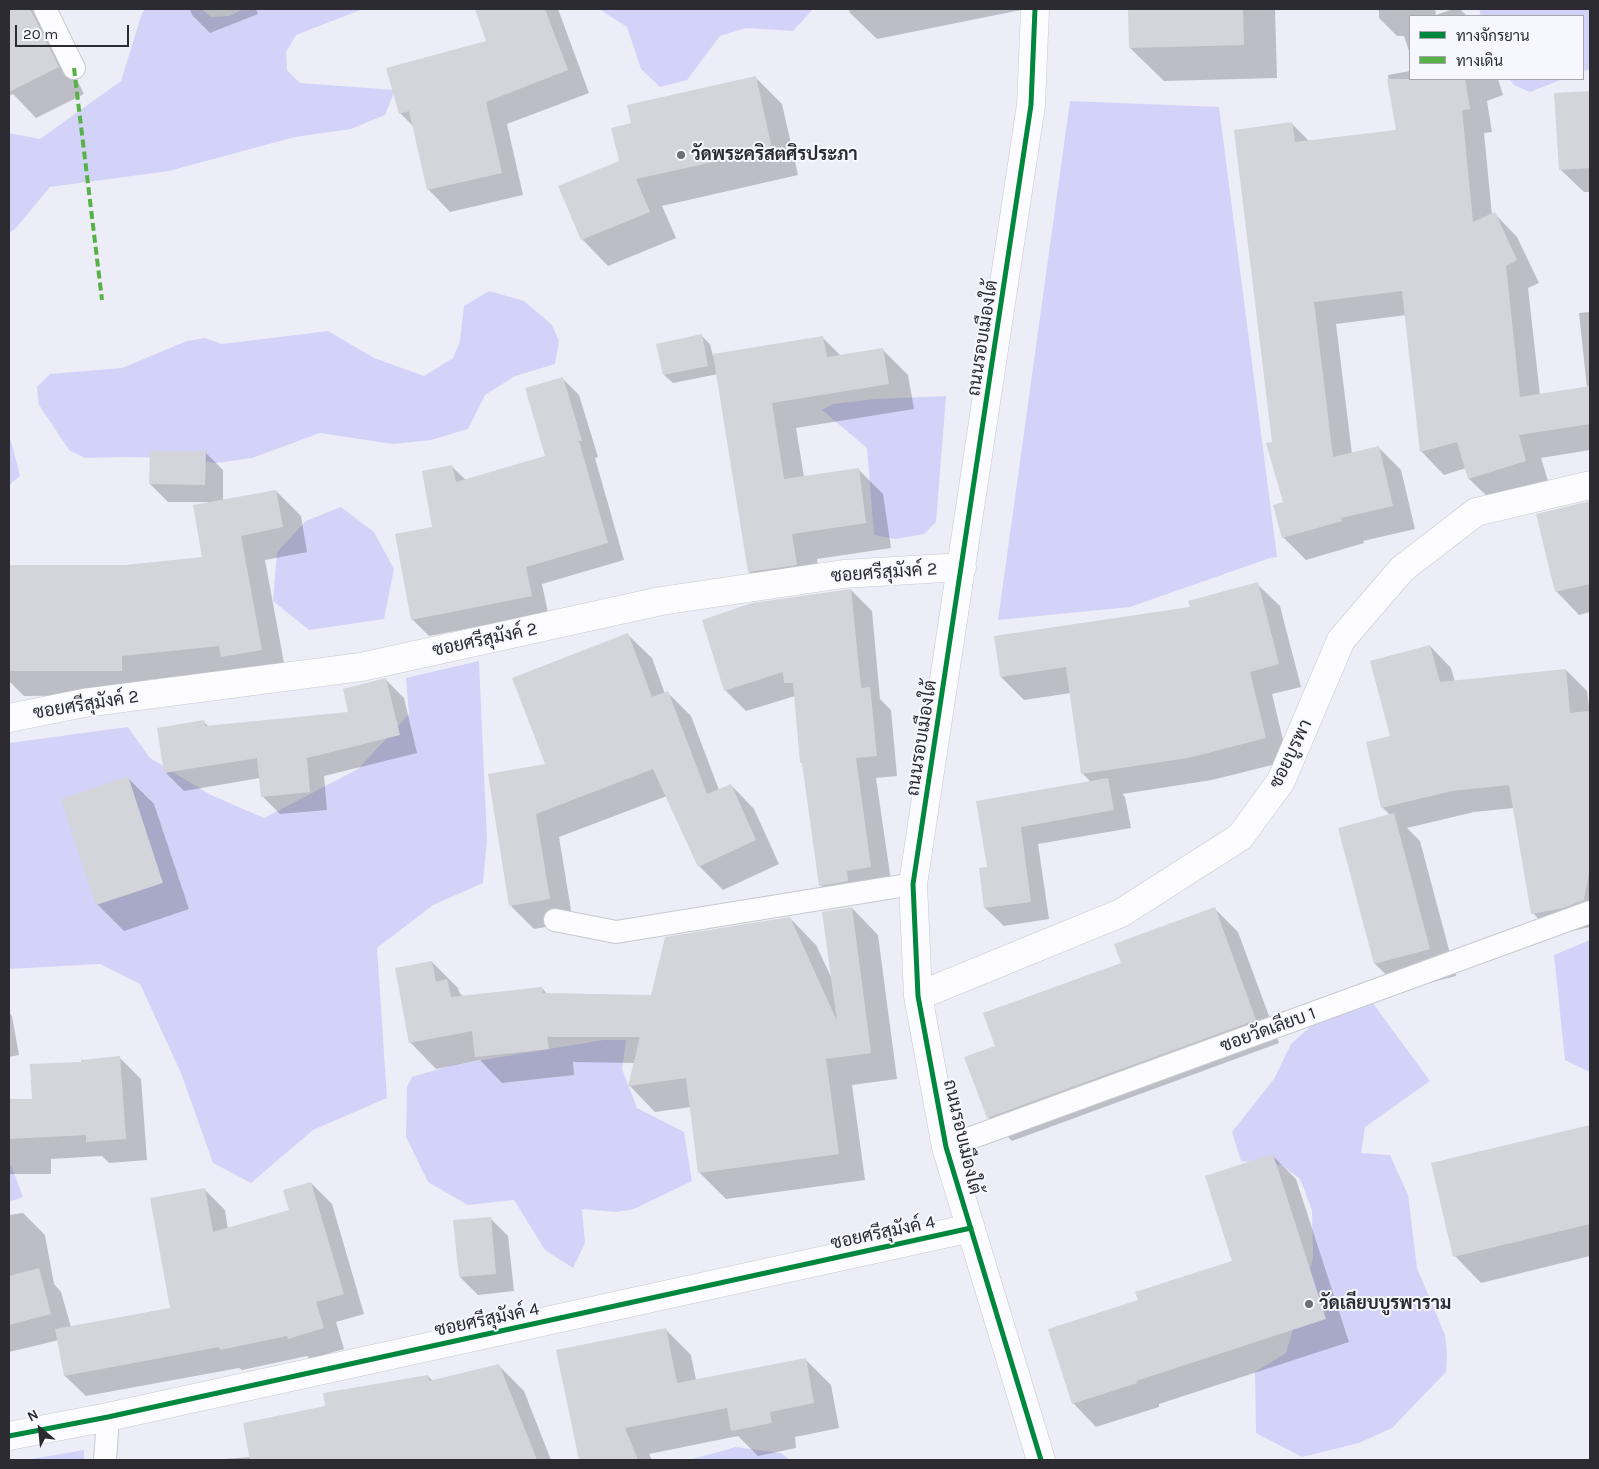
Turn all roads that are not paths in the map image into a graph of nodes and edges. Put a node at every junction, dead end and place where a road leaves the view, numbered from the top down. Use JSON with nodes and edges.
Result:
{"nodes":[{"id":1,"x":45,"y":9,"type":"edge"},
{"id":2,"x":1035,"y":9,"type":"edge"},
{"id":3,"x":74,"y":68,"type":"dead end"},
{"id":4,"x":1590,"y":485,"type":"edge"},
{"id":5,"x":962,"y":568,"type":"junction"},
{"id":6,"x":9,"y":718,"type":"edge"},
{"id":7,"x":913,"y":884,"type":"junction"},
{"id":8,"x":1590,"y":912,"type":"edge"},
{"id":9,"x":555,"y":920,"type":"dead end"},
{"id":10,"x":918,"y":996,"type":"junction"},
{"id":11,"x":946,"y":1147,"type":"junction"},
{"id":12,"x":971,"y":1228,"type":"junction"},
{"id":13,"x":108,"y":1417,"type":"junction"},
{"id":14,"x":9,"y":1436,"type":"edge"},
{"id":15,"x":105,"y":1460,"type":"edge"},
{"id":16,"x":1041,"y":1460,"type":"edge"}],
"edges":[{"from":1,"to":3,"type":"lane"},
{"from":2,"to":5,"type":"street","name":"ถนนรอบเมืองใต้"},
{"from":4,"to":10,"type":"street","name":"ซอยบูรพา"},
{"from":5,"to":6,"type":"street","name":"ซอยศรีสุมังค์ 2"},
{"from":5,"to":7,"type":"street","name":"ถนนรอบเมืองใต้"},
{"from":7,"to":9,"type":"lane"},
{"from":7,"to":10,"type":"street","name":"ถนนรอบเมืองใต้"},
{"from":8,"to":11,"type":"lane","name":"ซอยวัดเลียบ 1"},
{"from":10,"to":11,"type":"street","name":"ถนนรอบเมืองใต้"},
{"from":11,"to":12,"type":"street","name":"ถนนรอบเมืองใต้"},
{"from":12,"to":13,"type":"street","name":"ซอยศรีสุมังค์ 4"},
{"from":12,"to":16,"type":"street","name":"ถนนรอบเมืองใต้"},
{"from":13,"to":14,"type":"street","name":"ซอยศรีสุมังค์ 4"},
{"from":13,"to":15,"type":"lane"}]}
